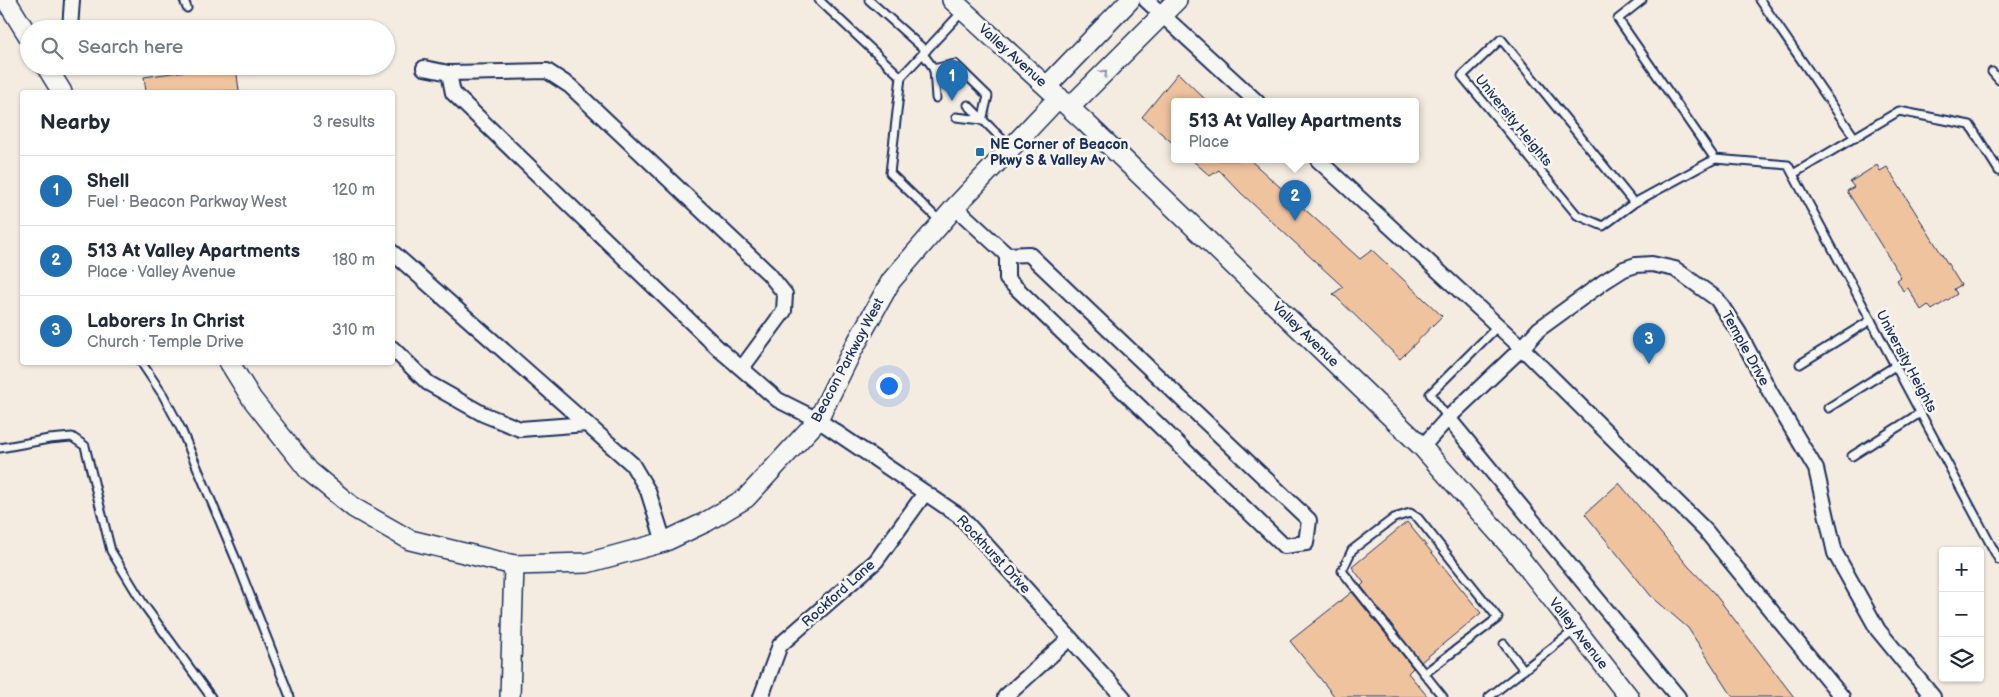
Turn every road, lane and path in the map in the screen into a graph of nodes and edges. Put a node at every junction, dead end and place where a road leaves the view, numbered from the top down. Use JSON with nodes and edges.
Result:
{"nodes":[{"id":1,"x":6,"y":0,"type":"edge"},
{"id":2,"x":72,"y":0,"type":"edge"},
{"id":3,"x":184,"y":0,"type":"edge"},
{"id":4,"x":819,"y":0,"type":"edge"},
{"id":5,"x":869,"y":0,"type":"edge"},
{"id":6,"x":1130,"y":0,"type":"edge"},
{"id":7,"x":1146,"y":0,"type":"edge"},
{"id":8,"x":1177,"y":0,"type":"edge"},
{"id":9,"x":1642,"y":0,"type":"edge"},
{"id":10,"x":1760,"y":0,"type":"edge"},
{"id":11,"x":958,"y":5,"type":"edge"},
{"id":12,"x":187,"y":8,"type":"dead end"},
{"id":13,"x":1162,"y":14,"type":"junction"},
{"id":14,"x":71,"y":20,"type":"edge"},
{"id":15,"x":20,"y":23,"type":"edge"},
{"id":16,"x":924,"y":52,"type":"junction"},
{"id":17,"x":424,"y":68,"type":"dead end"},
{"id":18,"x":934,"y":69,"type":"junction"},
{"id":19,"x":1992,"y":72,"type":"dead end"},
{"id":20,"x":449,"y":73,"type":"junction"},
{"id":21,"x":901,"y":77,"type":"junction"},
{"id":22,"x":1999,"y":80,"type":"edge"},
{"id":23,"x":947,"y":86,"type":"dead end"},
{"id":24,"x":1059,"y":97,"type":"junction"},
{"id":25,"x":936,"y":98,"type":"dead end"},
{"id":26,"x":1253,"y":98,"type":"edge"},
{"id":27,"x":968,"y":106,"type":"dead end"},
{"id":28,"x":956,"y":117,"type":"dead end"},
{"id":29,"x":982,"y":120,"type":"junction"},
{"id":30,"x":1855,"y":138,"type":"junction"},
{"id":31,"x":1011,"y":148,"type":"junction"},
{"id":32,"x":1714,"y":159,"type":"junction"},
{"id":33,"x":1321,"y":163,"type":"edge"},
{"id":34,"x":1999,"y":171,"type":"edge"},
{"id":35,"x":1793,"y":174,"type":"junction"},
{"id":36,"x":1634,"y":203,"type":"junction"},
{"id":37,"x":955,"y":207,"type":"junction"},
{"id":38,"x":942,"y":222,"type":"junction"},
{"id":39,"x":395,"y":255,"type":"edge"},
{"id":40,"x":1007,"y":255,"type":"junction"},
{"id":41,"x":1871,"y":320,"type":"junction"},
{"id":42,"x":1498,"y":326,"type":"junction"},
{"id":43,"x":1522,"y":348,"type":"junction"},
{"id":44,"x":395,"y":351,"type":"edge"},
{"id":45,"x":1800,"y":364,"type":"dead end"},
{"id":46,"x":143,"y":365,"type":"edge"},
{"id":47,"x":231,"y":365,"type":"edge"},
{"id":48,"x":1895,"y":366,"type":"junction"},
{"id":49,"x":742,"y":368,"type":"junction"},
{"id":50,"x":1828,"y":408,"type":"dead end"},
{"id":51,"x":1920,"y":413,"type":"junction"},
{"id":52,"x":1448,"y":418,"type":"junction"},
{"id":53,"x":818,"y":420,"type":"junction"},
{"id":54,"x":587,"y":424,"type":"junction"},
{"id":55,"x":1422,"y":447,"type":"junction"},
{"id":56,"x":0,"y":448,"type":"edge"},
{"id":57,"x":1852,"y":456,"type":"dead end"},
{"id":58,"x":926,"y":493,"type":"junction"},
{"id":59,"x":664,"y":542,"type":"junction"},
{"id":60,"x":1999,"y":560,"type":"edge"},
{"id":61,"x":514,"y":565,"type":"junction"},
{"id":62,"x":1576,"y":629,"type":"junction"},
{"id":63,"x":1070,"y":638,"type":"junction"},
{"id":64,"x":1504,"y":644,"type":"dead end"},
{"id":65,"x":1524,"y":670,"type":"junction"},
{"id":66,"x":1425,"y":673,"type":"junction"},
{"id":67,"x":211,"y":697,"type":"edge"},
{"id":68,"x":290,"y":697,"type":"edge"},
{"id":69,"x":510,"y":697,"type":"edge"},
{"id":70,"x":761,"y":697,"type":"edge"},
{"id":71,"x":1005,"y":697,"type":"edge"},
{"id":72,"x":1123,"y":697,"type":"edge"},
{"id":73,"x":1443,"y":697,"type":"edge"},
{"id":74,"x":1489,"y":697,"type":"edge"},
{"id":75,"x":1629,"y":697,"type":"edge"},
{"id":76,"x":1678,"y":697,"type":"edge"},
{"id":77,"x":1842,"y":697,"type":"edge"},
{"id":78,"x":1933,"y":697,"type":"edge"}],
"edges":[{"from":1,"to":15,"type":"street"},
{"from":2,"to":14,"type":"street"},
{"from":3,"to":12,"type":"lane"},
{"from":4,"to":21,"type":"lane"},
{"from":5,"to":16,"type":"lane"},
{"from":6,"to":24,"type":"street"},
{"from":7,"to":13,"type":"street"},
{"from":8,"to":13,"type":"street"},
{"from":9,"to":32,"type":"lane"},
{"from":10,"to":30,"type":"lane"},
{"from":11,"to":16,"type":"lane"},
{"from":11,"to":24,"type":"street","name":"Valley Avenue"},
{"from":24,"to":13,"type":"street","one_way":true},
{"from":13,"to":26,"type":"street"},
{"from":16,"to":18,"type":"lane"},
{"from":16,"to":21,"type":"lane"},
{"from":17,"to":20,"type":"street"},
{"from":18,"to":23,"type":"lane"},
{"from":18,"to":25,"type":"lane"},
{"from":18,"to":29,"type":"lane"},
{"from":19,"to":22,"type":"lane"},
{"from":20,"to":49,"type":"street","name":"Rockhurst Drive"},
{"from":20,"to":49,"type":"street"},
{"from":21,"to":38,"type":"lane"},
{"from":24,"to":31,"type":"street","name":"Beacon Parkway West"},
{"from":24,"to":55,"type":"street","name":"Valley Avenue"},
{"from":27,"to":29,"type":"lane"},
{"from":28,"to":29,"type":"lane"},
{"from":29,"to":31,"type":"lane"},
{"from":30,"to":34,"type":"lane"},
{"from":30,"to":35,"type":"lane"},
{"from":31,"to":37,"type":"street","name":"Beacon Parkway West"},
{"from":32,"to":35,"type":"lane"},
{"from":32,"to":36,"type":"lane","name":"University Heights"},
{"from":33,"to":42,"type":"street"},
{"from":35,"to":41,"type":"lane","name":"University Heights"},
{"from":36,"to":36,"type":"lane","name":"University Heights"},
{"from":37,"to":38,"type":"street","name":"Beacon Parkway West"},
{"from":37,"to":40,"type":"street"},
{"from":38,"to":53,"type":"street","name":"Beacon Parkway West"},
{"from":39,"to":54,"type":"street"},
{"from":40,"to":40,"type":"street"},
{"from":41,"to":45,"type":"lane"},
{"from":41,"to":48,"type":"lane","name":"University Heights"},
{"from":42,"to":43,"type":"street"},
{"from":42,"to":52,"type":"lane"},
{"from":43,"to":52,"type":"street","name":"Temple Drive"},
{"from":43,"to":77,"type":"street"},
{"from":43,"to":78,"type":"street","name":"Temple Drive"},
{"from":44,"to":54,"type":"street"},
{"from":46,"to":68,"type":"lane"},
{"from":47,"to":61,"type":"street","name":"Beacon Parkway West"},
{"from":48,"to":50,"type":"lane"},
{"from":48,"to":51,"type":"lane","name":"University Heights"},
{"from":49,"to":53,"type":"street","name":"Rockhurst Drive"},
{"from":51,"to":57,"type":"lane"},
{"from":51,"to":60,"type":"lane","name":"University Heights"},
{"from":52,"to":55,"type":"street","name":"Temple Drive"},
{"from":52,"to":76,"type":"street"},
{"from":53,"to":58,"type":"street","name":"Rockhurst Drive"},
{"from":53,"to":59,"type":"street","name":"Beacon Parkway West"},
{"from":54,"to":59,"type":"street"},
{"from":55,"to":62,"type":"street","name":"Valley Avenue"},
{"from":56,"to":67,"type":"lane"},
{"from":58,"to":63,"type":"street","name":"Rockhurst Drive"},
{"from":58,"to":70,"type":"street","name":"Rockford Lane"},
{"from":59,"to":61,"type":"street","name":"Beacon Parkway West"},
{"from":61,"to":69,"type":"street"},
{"from":62,"to":65,"type":"lane"},
{"from":62,"to":75,"type":"street","name":"Valley Avenue"},
{"from":63,"to":71,"type":"street"},
{"from":63,"to":72,"type":"street","name":"Rockhurst Drive"},
{"from":64,"to":65,"type":"lane"},
{"from":65,"to":74,"type":"lane"},
{"from":66,"to":66,"type":"lane"},
{"from":66,"to":73,"type":"lane"}]}
